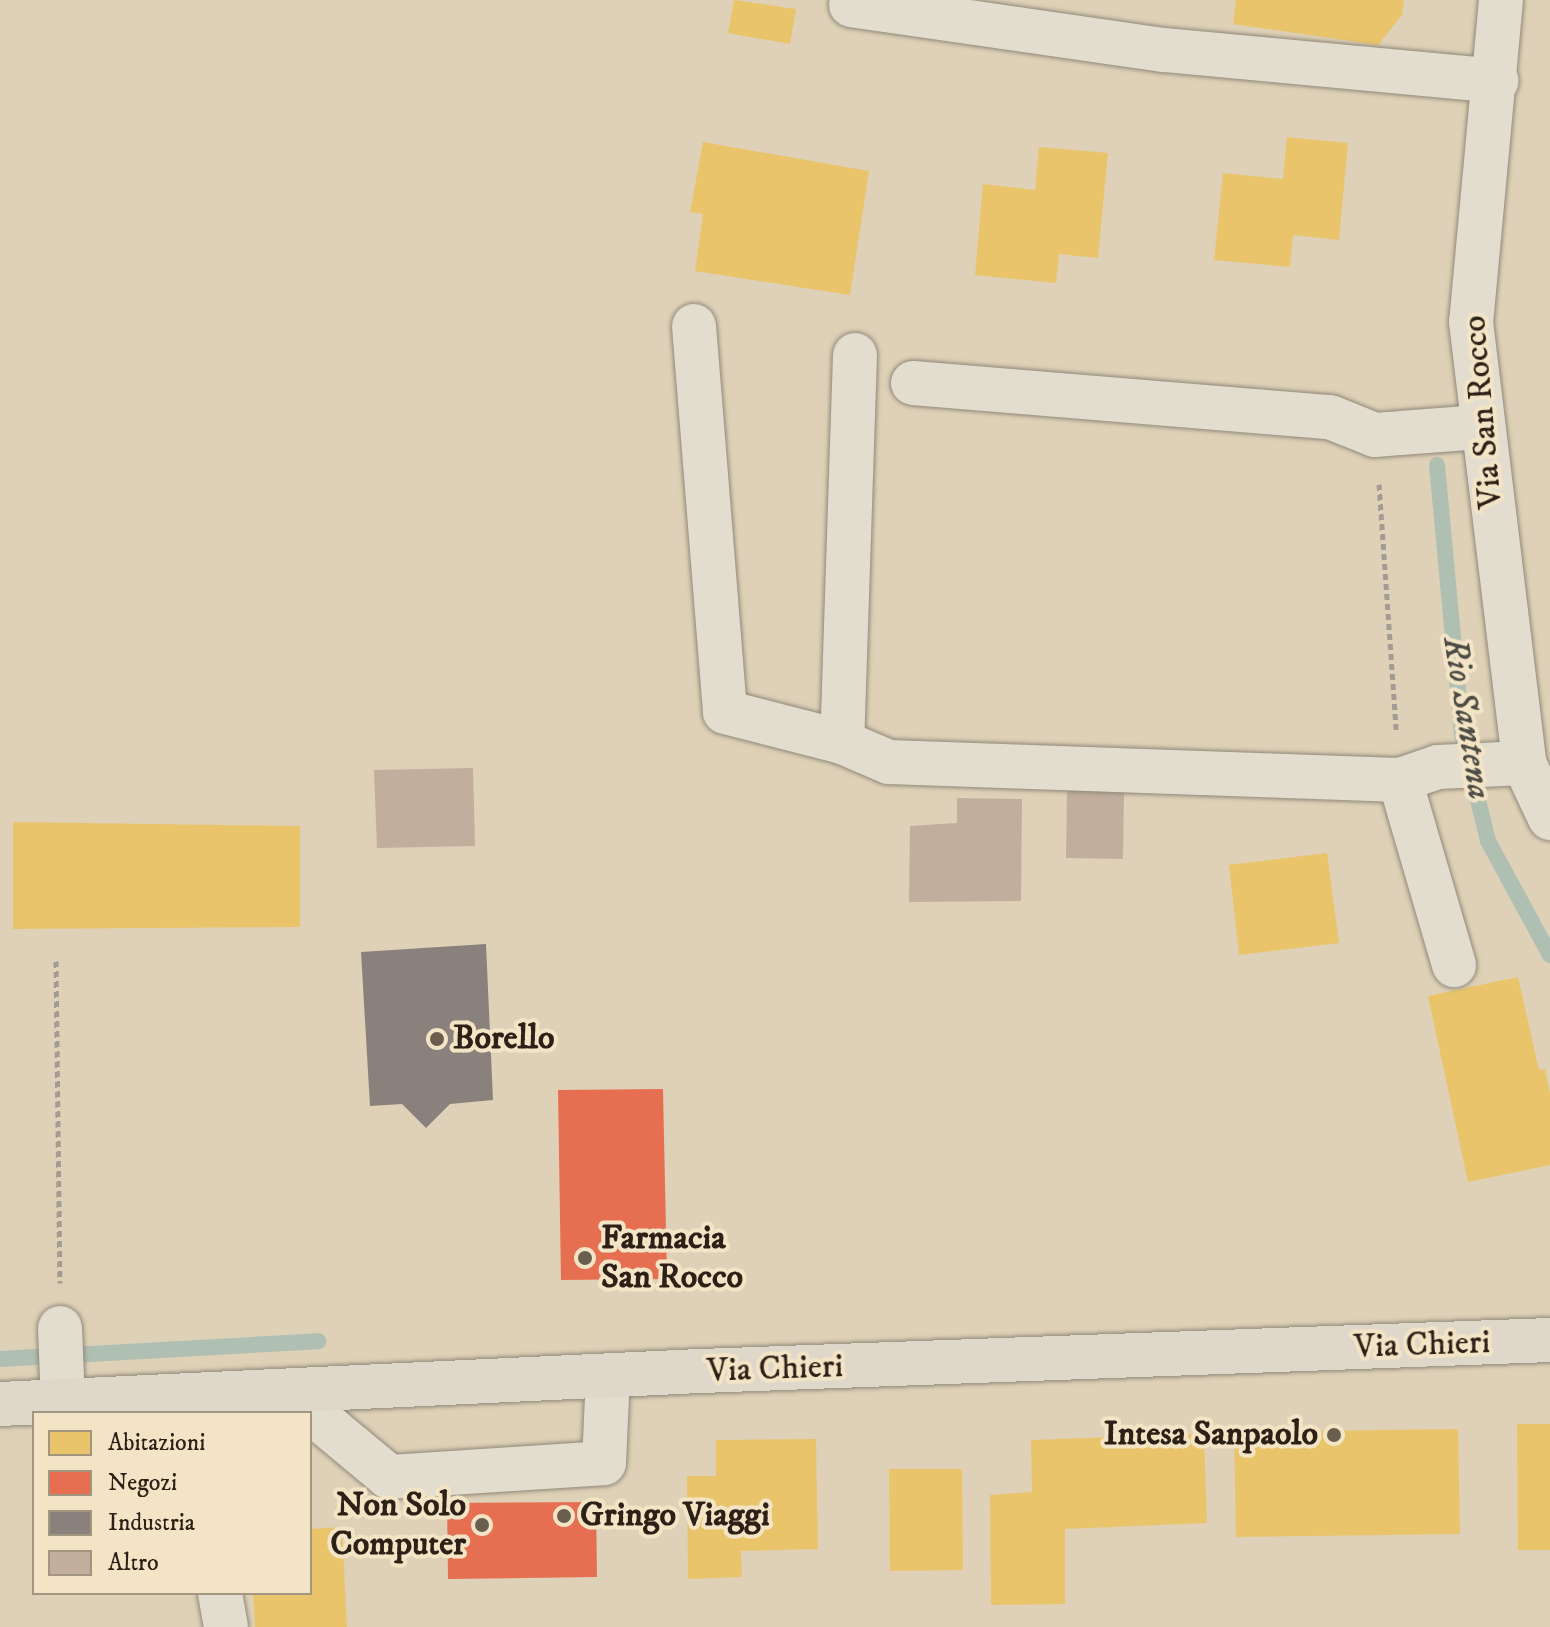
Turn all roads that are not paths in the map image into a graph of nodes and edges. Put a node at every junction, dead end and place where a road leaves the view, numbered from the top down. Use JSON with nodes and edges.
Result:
{"nodes":[{"id":1,"x":1501,"y":0,"type":"edge"},
{"id":2,"x":851,"y":5,"type":"dead end"},
{"id":3,"x":1497,"y":81,"type":"junction"},
{"id":4,"x":694,"y":326,"type":"dead end"},
{"id":5,"x":855,"y":355,"type":"dead end"},
{"id":6,"x":913,"y":383,"type":"dead end"},
{"id":7,"x":1480,"y":427,"type":"junction"},
{"id":8,"x":842,"y":742,"type":"junction"},
{"id":9,"x":1508,"y":764,"type":"junction"},
{"id":10,"x":1419,"y":773,"type":"junction"},
{"id":11,"x":1550,"y":818,"type":"edge"},
{"id":12,"x":1454,"y":965,"type":"dead end"},
{"id":13,"x":60,"y":1328,"type":"road end"},
{"id":14,"x":1550,"y":1340,"type":"edge"},
{"id":15,"x":608,"y":1376,"type":"junction"},
{"id":16,"x":62,"y":1390,"type":"junction"},
{"id":17,"x":288,"y":1393,"type":"junction"},
{"id":18,"x":0,"y":1404,"type":"edge"},
{"id":19,"x":187,"y":1406,"type":"edge"},
{"id":20,"x":310,"y":1411,"type":"edge"},
{"id":21,"x":312,"y":1413,"type":"edge"},
{"id":22,"x":220,"y":1595,"type":"edge"},
{"id":23,"x":226,"y":1627,"type":"edge"}],
"edges":[{"from":1,"to":3,"type":"street","name":"Via San Rocco"},
{"from":2,"to":3,"type":"street"},
{"from":3,"to":7,"type":"street","name":"Via San Rocco"},
{"from":4,"to":8,"type":"street"},
{"from":5,"to":8,"type":"street"},
{"from":6,"to":7,"type":"street"},
{"from":7,"to":9,"type":"street","name":"Via San Rocco"},
{"from":8,"to":10,"type":"street"},
{"from":9,"to":10,"type":"street"},
{"from":9,"to":11,"type":"street","name":"Via San Rocco"},
{"from":10,"to":12,"type":"street"},
{"from":13,"to":16,"type":"street"},
{"from":14,"to":15,"type":"main road","name":"Via Chieri"},
{"from":15,"to":17,"type":"main road","name":"Via Chieri"},
{"from":15,"to":21,"type":"street"},
{"from":16,"to":18,"type":"main road","name":"Via Chieri"},
{"from":16,"to":19,"type":"main road","name":"Via Chieri"},
{"from":17,"to":19,"type":"main road","name":"Via Chieri"},
{"from":17,"to":20,"type":"street"},
{"from":22,"to":23,"type":"street"}]}
